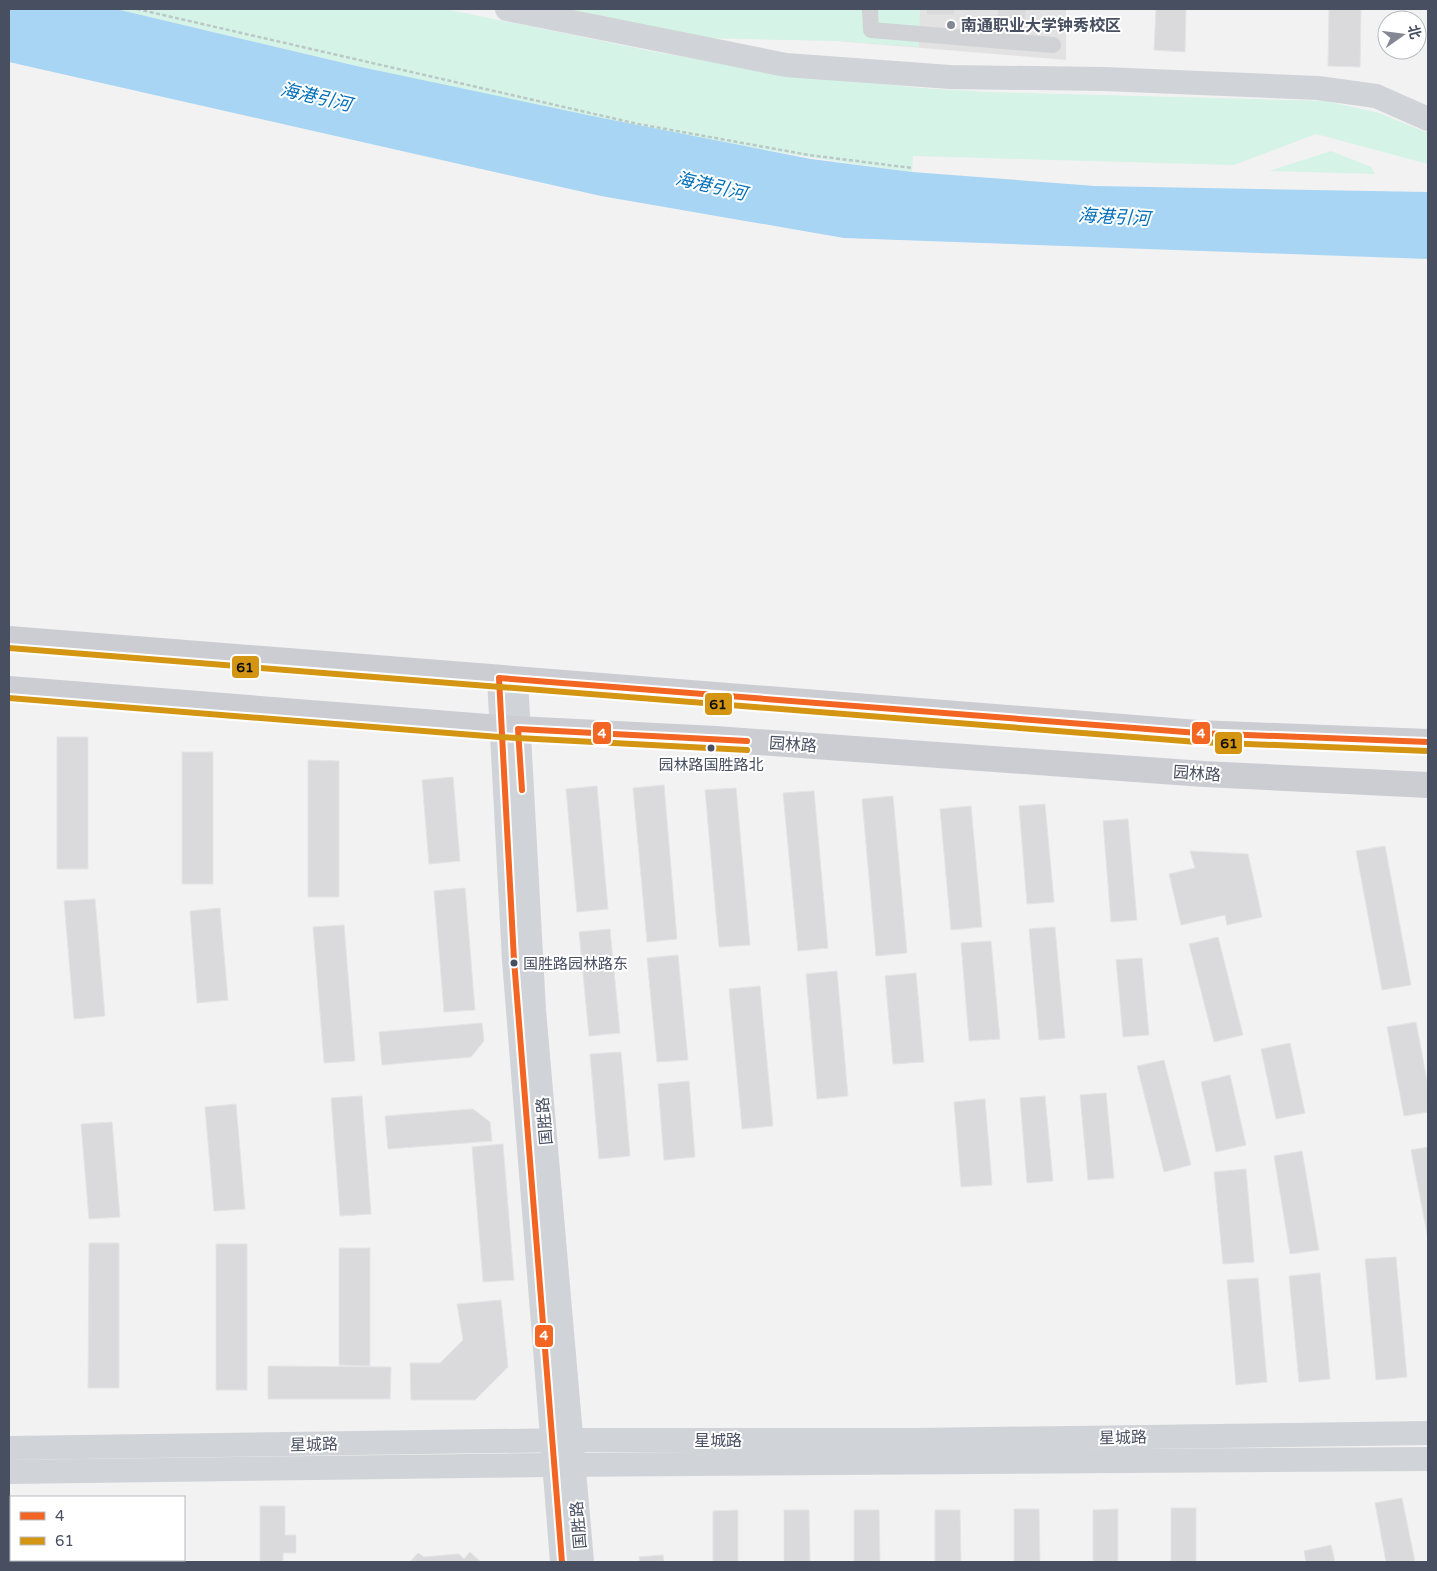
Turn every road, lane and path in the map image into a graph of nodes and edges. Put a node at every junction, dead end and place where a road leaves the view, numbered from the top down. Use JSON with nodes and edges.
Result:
{"nodes":[{"id":1,"x":137,"y":9,"type":"edge"},
{"id":2,"x":507,"y":9,"type":"edge"},
{"id":3,"x":870,"y":9,"type":"edge"},
{"id":4,"x":1053,"y":45,"type":"dead end"},
{"id":5,"x":1428,"y":119,"type":"edge"},
{"id":6,"x":912,"y":168,"type":"dead end"},
{"id":7,"x":9,"y":639,"type":"edge"},
{"id":8,"x":507,"y":679,"type":"junction"},
{"id":9,"x":9,"y":689,"type":"edge"},
{"id":10,"x":509,"y":729,"type":"junction"},
{"id":11,"x":1428,"y":742,"type":"edge"},
{"id":12,"x":1428,"y":785,"type":"edge"},
{"id":13,"x":1428,"y":1434,"type":"edge"},
{"id":14,"x":561,"y":1440,"type":"junction"},
{"id":15,"x":9,"y":1448,"type":"edge"},
{"id":16,"x":1428,"y":1459,"type":"edge"},
{"id":17,"x":563,"y":1465,"type":"junction"},
{"id":18,"x":9,"y":1472,"type":"edge"},
{"id":19,"x":562,"y":1562,"type":"edge"},
{"id":20,"x":582,"y":1562,"type":"edge"}],
"edges":[{"from":1,"to":6,"type":"path"},
{"from":2,"to":5,"type":"street"},
{"from":3,"to":4,"type":"street"},
{"from":7,"to":8,"type":"main road"},
{"from":8,"to":10,"type":"street","name":"国胜路"},
{"from":8,"to":11,"type":"main road"},
{"from":9,"to":10,"type":"main road","name":"园林路"},
{"from":10,"to":12,"type":"main road","name":"园林路"},
{"from":10,"to":14,"type":"street","name":"国胜路"},
{"from":13,"to":14,"type":"street","name":"星城路"},
{"from":14,"to":15,"type":"street","name":"星城路"},
{"from":14,"to":17,"type":"street","name":"国胜路"},
{"from":16,"to":17,"type":"street","name":"星城路"},
{"from":17,"to":18,"type":"street","name":"星城路"},
{"from":17,"to":19,"type":"street","name":"国胜路"},
{"from":17,"to":20,"type":"street","name":"国胜路"}]}
